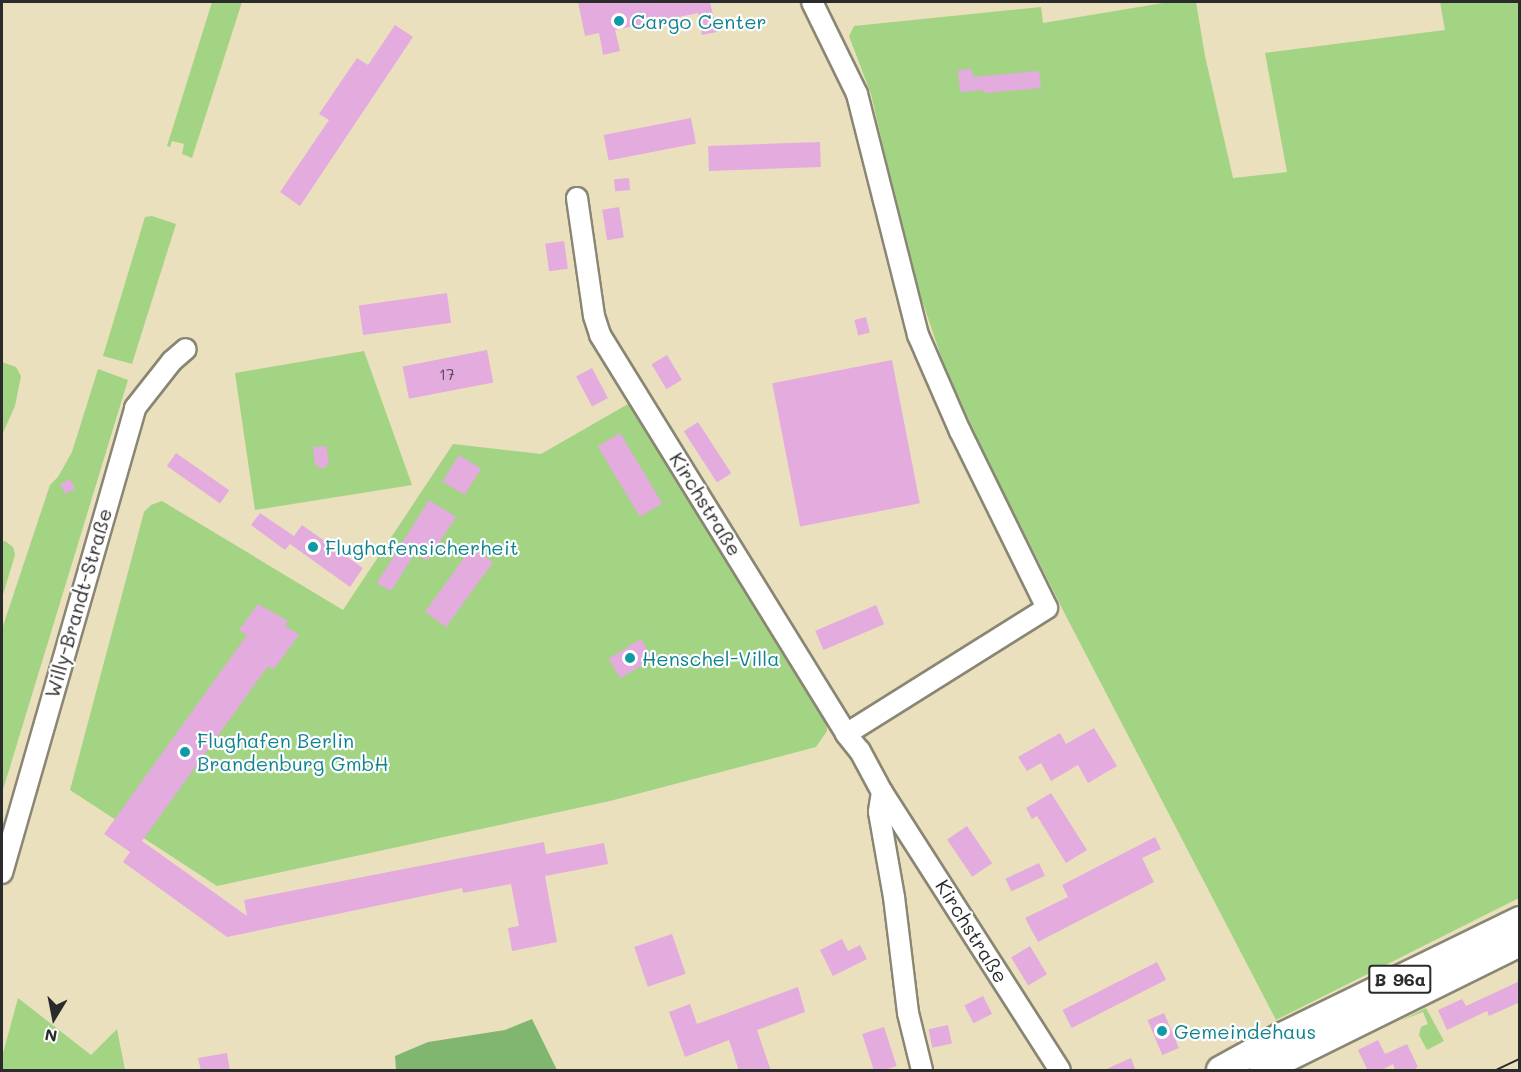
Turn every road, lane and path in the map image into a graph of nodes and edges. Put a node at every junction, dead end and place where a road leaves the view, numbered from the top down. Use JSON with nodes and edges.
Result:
{"nodes":[{"id":1,"x":812,"y":2,"type":"edge"},
{"id":2,"x":577,"y":198,"type":"dead end"},
{"id":3,"x":186,"y":349,"type":"dead end"},
{"id":4,"x":846,"y":734,"type":"junction"},
{"id":5,"x":882,"y":792,"type":"junction"},
{"id":6,"x":2,"y":873,"type":"edge"},
{"id":7,"x":1520,"y":920,"type":"edge"},
{"id":8,"x":1520,"y":943,"type":"edge"},
{"id":9,"x":922,"y":1071,"type":"edge"},
{"id":10,"x":1060,"y":1071,"type":"edge"},
{"id":11,"x":1220,"y":1071,"type":"edge"},
{"id":12,"x":1263,"y":1071,"type":"edge"}],
"edges":[{"from":1,"to":4,"type":"street"},
{"from":2,"to":4,"type":"street","name":"Kirchstraße"},
{"from":3,"to":6,"type":"street","name":"Willy-Brandt-Straße"},
{"from":4,"to":5,"type":"street","name":"Kirchstraße"},
{"from":5,"to":9,"type":"street"},
{"from":5,"to":10,"type":"street","name":"Kirchstraße"},
{"from":7,"to":11,"type":"main road","number":"B 96a"},
{"from":8,"to":12,"type":"main road","number":"B 96a"}]}
